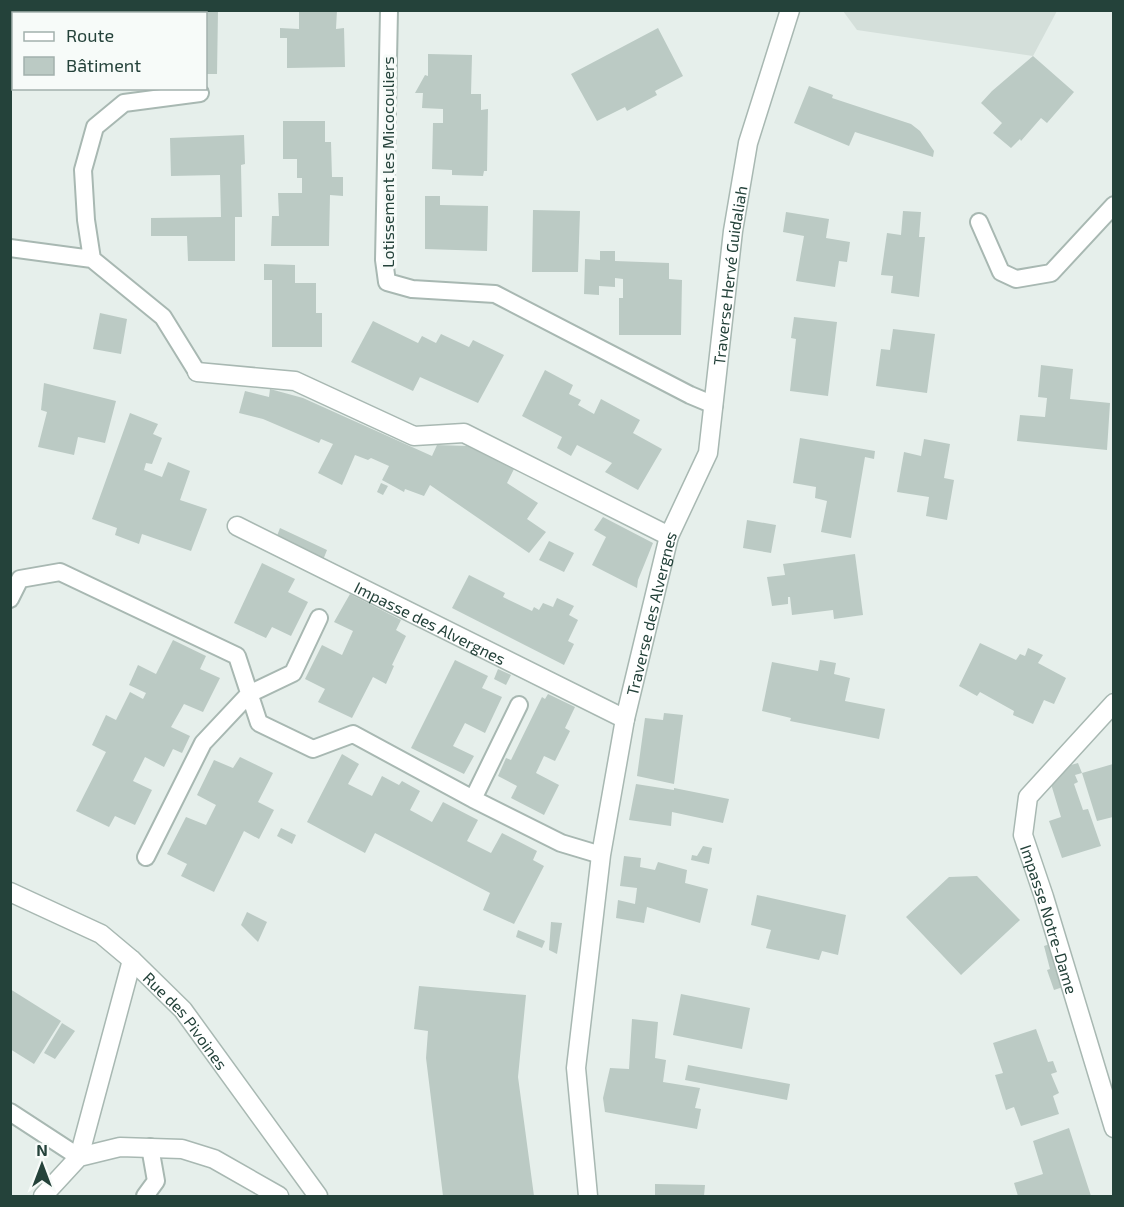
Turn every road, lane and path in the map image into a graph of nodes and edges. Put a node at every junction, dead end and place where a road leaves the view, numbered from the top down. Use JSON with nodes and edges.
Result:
{"nodes":[{"id":1,"x":389,"y":10,"type":"edge"},
{"id":2,"x":790,"y":10,"type":"edge"},
{"id":3,"x":200,"y":93,"type":"dead end"},
{"id":4,"x":1113,"y":205,"type":"edge"},
{"id":5,"x":979,"y":222,"type":"dead end"},
{"id":6,"x":10,"y":248,"type":"edge"},
{"id":7,"x":92,"y":259,"type":"junction"},
{"id":8,"x":197,"y":372,"type":"joint"},
{"id":9,"x":714,"y":405,"type":"junction"},
{"id":10,"x":237,"y":526,"type":"dead end"},
{"id":11,"x":669,"y":537,"type":"junction"},
{"id":12,"x":10,"y":599,"type":"edge"},
{"id":13,"x":319,"y":618,"type":"dead end"},
{"id":14,"x":249,"y":694,"type":"junction"},
{"id":15,"x":1113,"y":703,"type":"edge"},
{"id":16,"x":519,"y":705,"type":"dead end"},
{"id":17,"x":625,"y":719,"type":"junction"},
{"id":18,"x":473,"y":799,"type":"junction"},
{"id":19,"x":601,"y":855,"type":"junction"},
{"id":20,"x":146,"y":857,"type":"dead end"},
{"id":21,"x":10,"y":892,"type":"edge"},
{"id":22,"x":132,"y":960,"type":"junction"},
{"id":23,"x":10,"y":1112,"type":"edge"},
{"id":24,"x":1113,"y":1128,"type":"edge"},
{"id":25,"x":150,"y":1147,"type":"junction"},
{"id":26,"x":79,"y":1157,"type":"junction"},
{"id":27,"x":43,"y":1197,"type":"edge"},
{"id":28,"x":145,"y":1197,"type":"edge"},
{"id":29,"x":279,"y":1197,"type":"edge"},
{"id":30,"x":318,"y":1197,"type":"edge"},
{"id":31,"x":588,"y":1197,"type":"edge"}],
"edges":[{"from":1,"to":9,"type":"lane","name":"Lotissement les Micocouliers"},
{"from":2,"to":9,"type":"street","name":"Traverse Hervé Guidaliah"},
{"from":3,"to":7,"type":"lane"},
{"from":4,"to":5,"type":"lane"},
{"from":6,"to":7,"type":"lane"},
{"from":7,"to":8,"type":"lane"},
{"from":8,"to":11,"type":"street","name":"Traverse des Alvergnes"},
{"from":9,"to":11,"type":"street","name":"Traverse Hervé Guidaliah"},
{"from":10,"to":17,"type":"street","name":"Impasse des Alvergnes"},
{"from":11,"to":17,"type":"street","name":"Traverse des Alvergnes"},
{"from":12,"to":14,"type":"lane"},
{"from":13,"to":14,"type":"lane"},
{"from":14,"to":18,"type":"lane"},
{"from":14,"to":20,"type":"lane"},
{"from":15,"to":24,"type":"street","name":"Impasse Notre-Dame"},
{"from":16,"to":18,"type":"lane"},
{"from":17,"to":19,"type":"street","name":"Traverse des Alvergnes"},
{"from":18,"to":19,"type":"lane"},
{"from":19,"to":31,"type":"street","name":"Traverse des Alvergnes"},
{"from":21,"to":22,"type":"street","name":"Rue des Pivoines"},
{"from":22,"to":26,"type":"street"},
{"from":22,"to":30,"type":"street","name":"Rue des Pivoines"},
{"from":23,"to":26,"type":"lane"},
{"from":25,"to":26,"type":"street"},
{"from":25,"to":28,"type":"lane"},
{"from":25,"to":29,"type":"street"},
{"from":26,"to":27,"type":"street"}]}
